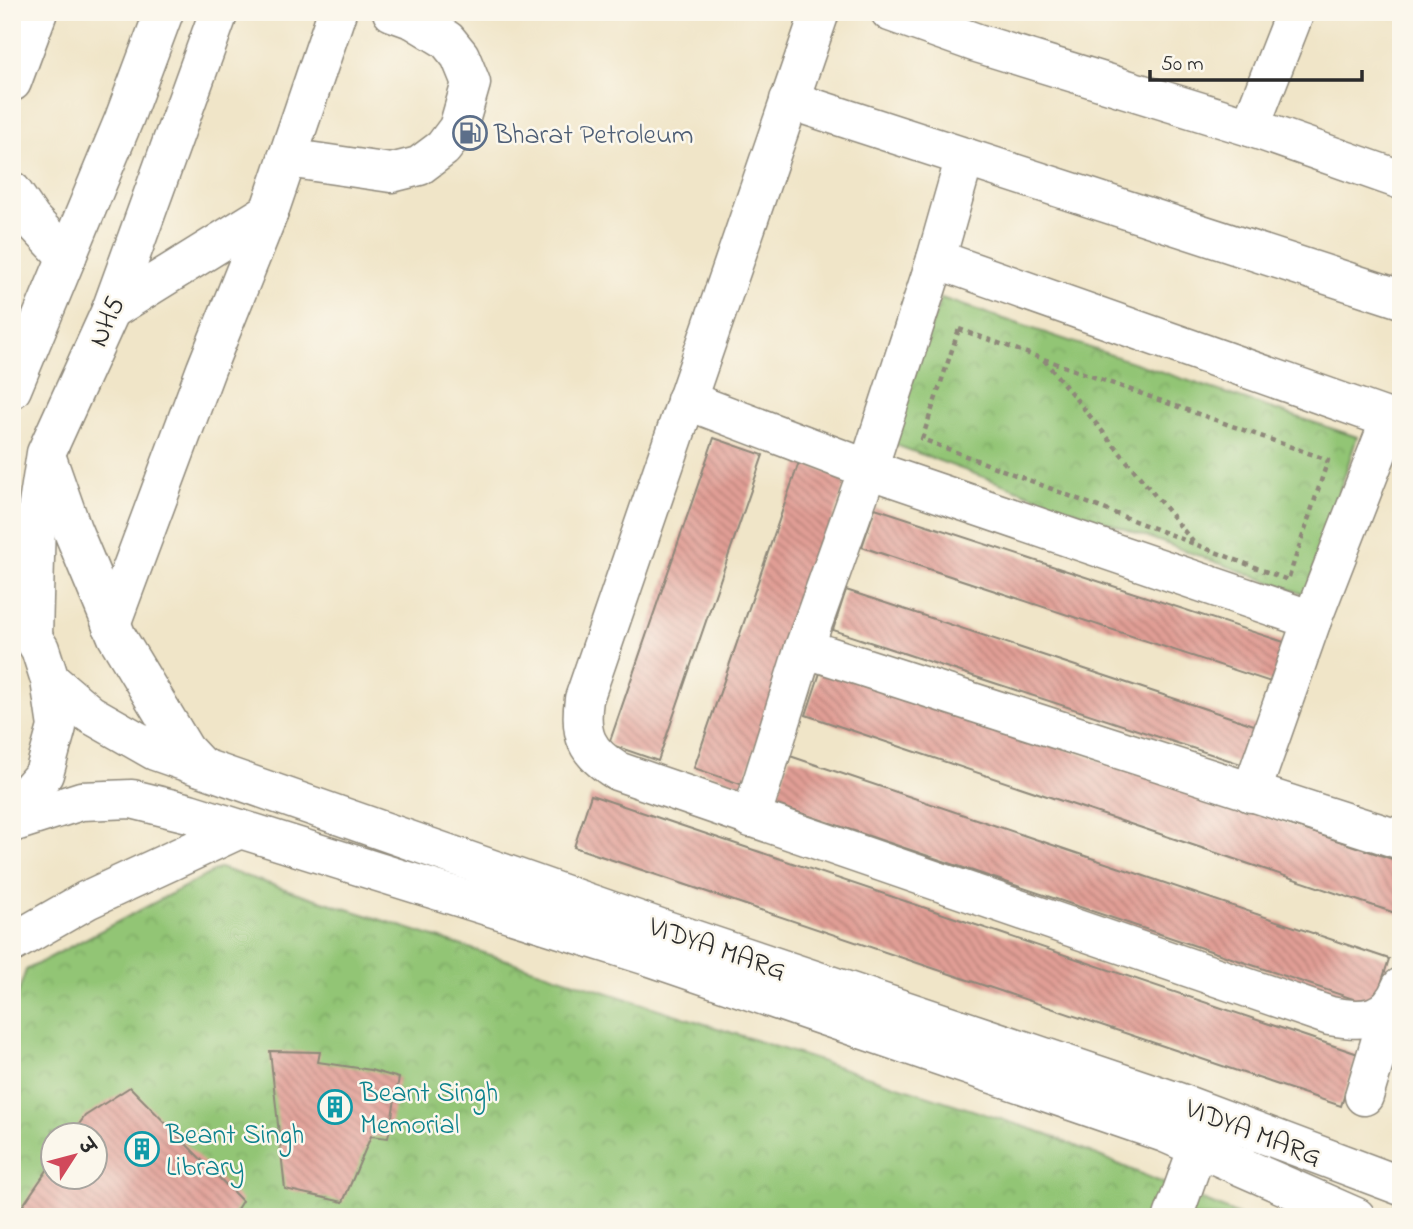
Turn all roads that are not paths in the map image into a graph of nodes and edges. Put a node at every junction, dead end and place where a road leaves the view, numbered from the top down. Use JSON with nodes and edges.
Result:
{"nodes":[{"id":1,"x":38,"y":12,"type":"edge"},
{"id":2,"x":164,"y":12,"type":"edge"},
{"id":3,"x":219,"y":12,"type":"edge"},
{"id":4,"x":337,"y":12,"type":"edge"},
{"id":5,"x":392,"y":12,"type":"edge"},
{"id":6,"x":820,"y":12,"type":"edge"},
{"id":7,"x":890,"y":12,"type":"edge"},
{"id":8,"x":1295,"y":12,"type":"edge"},
{"id":9,"x":982,"y":27,"type":"edge"},
{"id":10,"x":12,"y":82,"type":"edge"},
{"id":11,"x":789,"y":100,"type":"junction"},
{"id":12,"x":1250,"y":127,"type":"junction"},
{"id":13,"x":287,"y":158,"type":"junction"},
{"id":14,"x":965,"y":158,"type":"junction"},
{"id":15,"x":1401,"y":180,"type":"edge"},
{"id":16,"x":12,"y":191,"type":"edge"},
{"id":17,"x":269,"y":212,"type":"junction"},
{"id":18,"x":67,"y":257,"type":"junction"},
{"id":19,"x":936,"y":259,"type":"junction"},
{"id":20,"x":1401,"y":299,"type":"edge"},
{"id":21,"x":111,"y":310,"type":"junction"},
{"id":22,"x":12,"y":389,"type":"edge"},
{"id":23,"x":686,"y":400,"type":"junction"},
{"id":24,"x":1395,"y":422,"type":"edge"},
{"id":25,"x":46,"y":453,"type":"junction"},
{"id":26,"x":868,"y":469,"type":"junction"},
{"id":27,"x":1312,"y":620,"type":"junction"},
{"id":28,"x":23,"y":622,"type":"edge"},
{"id":29,"x":111,"y":624,"type":"junction"},
{"id":30,"x":804,"y":648,"type":"junction"},
{"id":31,"x":50,"y":680,"type":"junction"},
{"id":32,"x":201,"y":767,"type":"junction"},
{"id":33,"x":1251,"y":793,"type":"junction"},
{"id":34,"x":12,"y":811,"type":"edge"},
{"id":35,"x":751,"y":818,"type":"junction"},
{"id":36,"x":12,"y":823,"type":"edge"},
{"id":37,"x":240,"y":829,"type":"junction"},
{"id":38,"x":1401,"y":840,"type":"edge"},
{"id":39,"x":12,"y":943,"type":"edge"},
{"id":40,"x":1396,"y":997,"type":"edge"},
{"id":41,"x":1364,"y":1097,"type":"dead end"},
{"id":42,"x":1198,"y":1147,"type":"junction"},
{"id":43,"x":1401,"y":1186,"type":"edge"},
{"id":44,"x":1173,"y":1217,"type":"edge"},
{"id":45,"x":1356,"y":1217,"type":"edge"}],
"edges":[{"from":1,"to":10,"type":"main road"},
{"from":2,"to":18,"type":"main road"},
{"from":3,"to":21,"type":"main road","name":"NH5","number":"NH5"},
{"from":4,"to":13,"type":"main road"},
{"from":5,"to":13,"type":"main road"},
{"from":6,"to":11,"type":"main road"},
{"from":7,"to":9,"type":"main road"},
{"from":8,"to":12,"type":"main road"},
{"from":9,"to":12,"type":"main road"},
{"from":11,"to":14,"type":"main road"},
{"from":11,"to":23,"type":"main road"},
{"from":12,"to":15,"type":"main road"},
{"from":13,"to":17,"type":"main road"},
{"from":14,"to":19,"type":"main road"},
{"from":14,"to":20,"type":"main road"},
{"from":16,"to":18,"type":"main road"},
{"from":17,"to":21,"type":"main road"},
{"from":17,"to":29,"type":"main road"},
{"from":18,"to":22,"type":"main road"},
{"from":19,"to":24,"type":"main road"},
{"from":19,"to":26,"type":"main road"},
{"from":21,"to":25,"type":"main road","name":"NH5","number":"NH5"},
{"from":23,"to":26,"type":"main road"},
{"from":23,"to":35,"type":"main road"},
{"from":24,"to":27,"type":"main road"},
{"from":25,"to":28,"type":"main road","name":"NH5","number":"NH5"},
{"from":25,"to":29,"type":"main road"},
{"from":26,"to":27,"type":"main road"},
{"from":26,"to":30,"type":"main road"},
{"from":27,"to":33,"type":"main road"},
{"from":28,"to":31,"type":"main road","number":"NH5"},
{"from":29,"to":32,"type":"main road"},
{"from":30,"to":33,"type":"main road"},
{"from":30,"to":35,"type":"main road"},
{"from":31,"to":32,"type":"main road","name":"VIDYA MARG"},
{"from":31,"to":34,"type":"main road","number":"NH5"},
{"from":32,"to":43,"type":"main road","name":"VIDYA MARG"},
{"from":33,"to":38,"type":"main road"},
{"from":35,"to":40,"type":"main road"},
{"from":36,"to":37,"type":"main road","name":"VIDYA MARG"},
{"from":37,"to":39,"type":"main road"},
{"from":37,"to":42,"type":"main road","name":"VIDYA MARG"},
{"from":40,"to":41,"type":"main road"},
{"from":42,"to":44,"type":"main road"},
{"from":42,"to":45,"type":"main road","name":"VIDYA MARG"}]}
